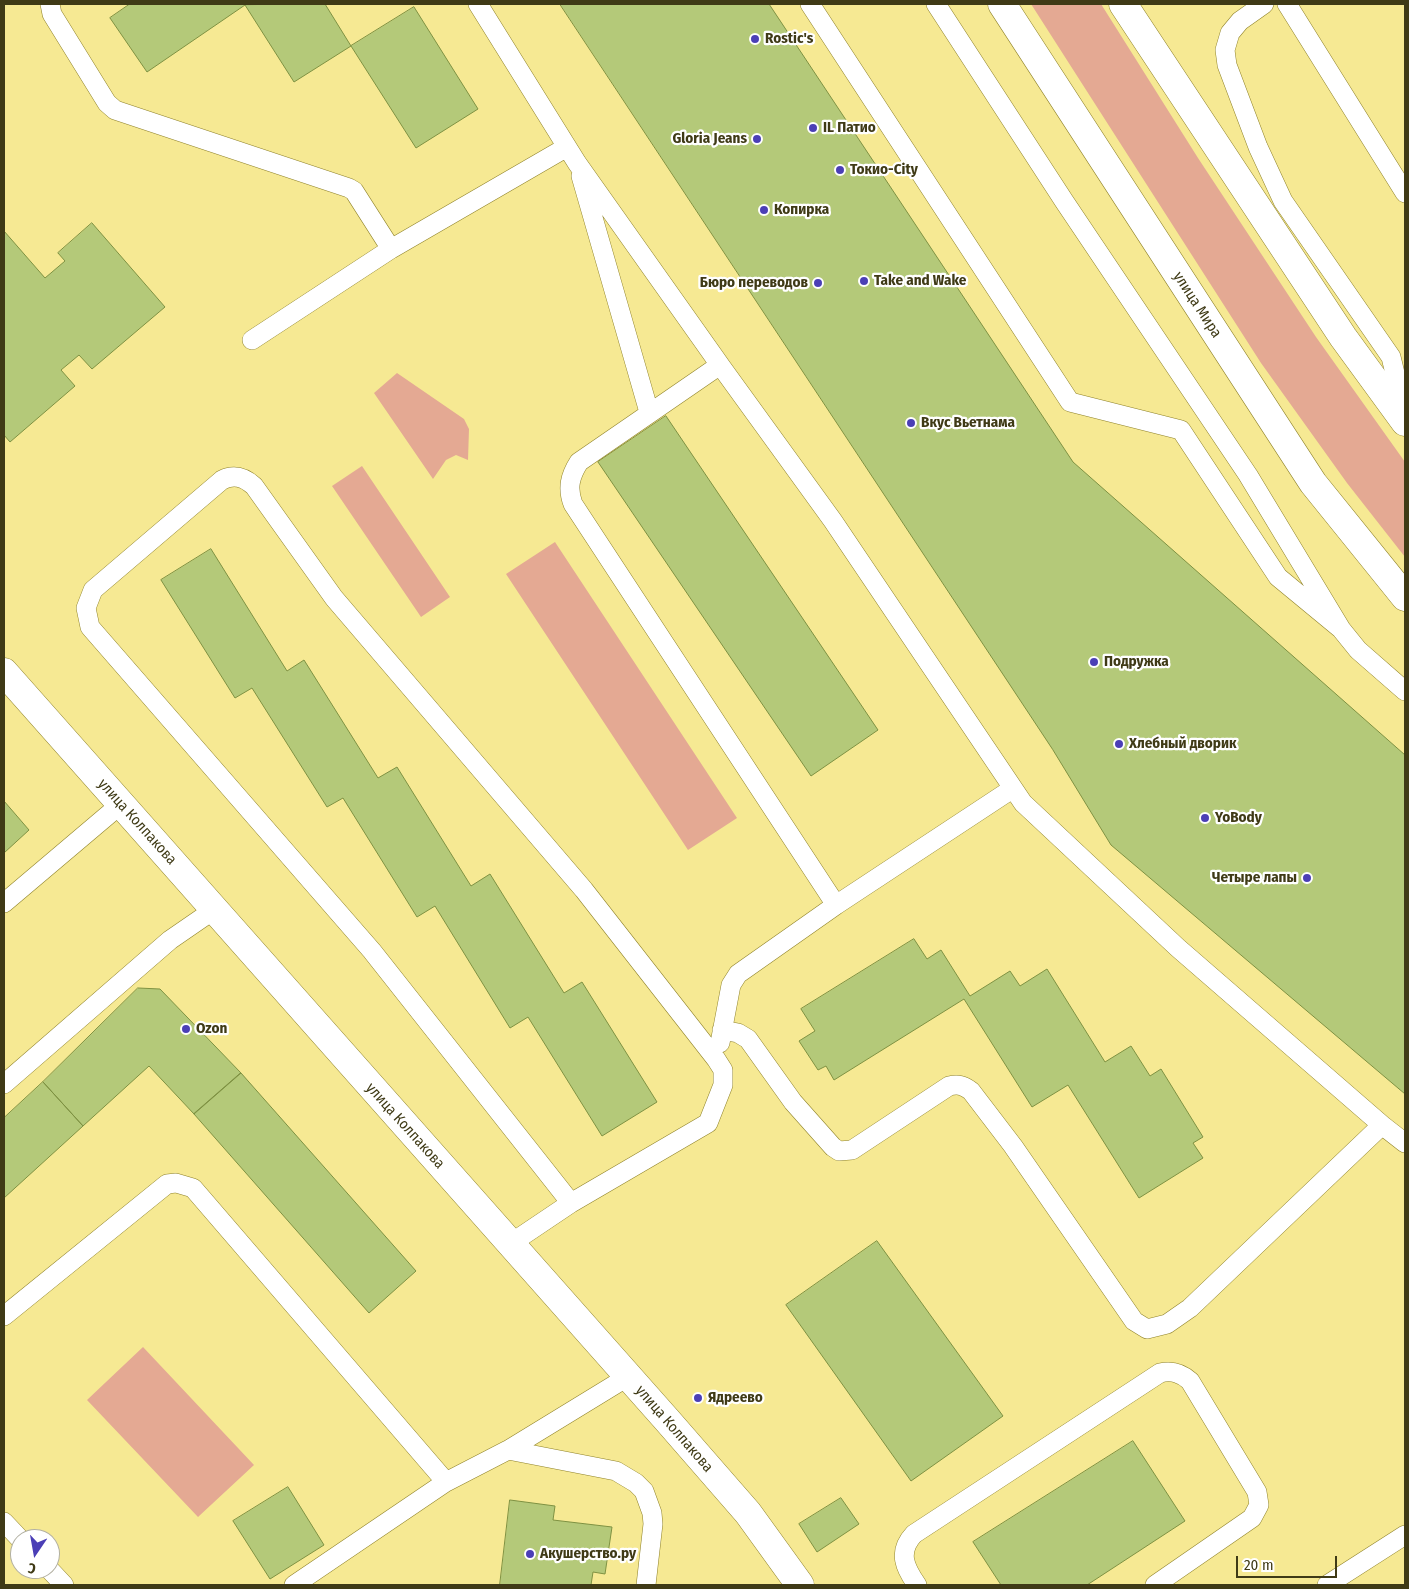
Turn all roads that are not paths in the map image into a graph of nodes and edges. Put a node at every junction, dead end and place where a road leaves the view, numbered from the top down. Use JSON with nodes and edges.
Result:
{"nodes":[{"id":1,"x":50,"y":4,"type":"edge"},
{"id":2,"x":478,"y":4,"type":"edge"},
{"id":3,"x":810,"y":4,"type":"edge"},
{"id":4,"x":936,"y":4,"type":"edge"},
{"id":5,"x":1002,"y":4,"type":"edge"},
{"id":6,"x":1123,"y":4,"type":"edge"},
{"id":7,"x":1264,"y":4,"type":"edge"},
{"id":8,"x":1287,"y":4,"type":"edge"},
{"id":9,"x":567,"y":147,"type":"junction"},
{"id":10,"x":577,"y":163,"type":"junction"},
{"id":11,"x":1405,"y":193,"type":"edge"},
{"id":12,"x":391,"y":249,"type":"junction"},
{"id":13,"x":252,"y":340,"type":"dead end"},
{"id":14,"x":720,"y":365,"type":"junction"},
{"id":15,"x":649,"y":412,"type":"junction"},
{"id":16,"x":1405,"y":414,"type":"edge"},
{"id":17,"x":1405,"y":422,"type":"edge"},
{"id":18,"x":1405,"y":597,"type":"edge"},
{"id":19,"x":1341,"y":629,"type":"junction"},
{"id":20,"x":4,"y":672,"type":"edge"},
{"id":21,"x":1405,"y":691,"type":"edge"},
{"id":22,"x":1012,"y":789,"type":"junction"},
{"id":23,"x":120,"y":804,"type":"junction"},
{"id":24,"x":4,"y":903,"type":"edge"},
{"id":25,"x":836,"y":905,"type":"junction"},
{"id":26,"x":216,"y":908,"type":"junction"},
{"id":27,"x":722,"y":1030,"type":"junction"},
{"id":28,"x":716,"y":1059,"type":"junction"},
{"id":29,"x":4,"y":1084,"type":"edge"},
{"id":30,"x":1382,"y":1125,"type":"junction"},
{"id":31,"x":1405,"y":1143,"type":"edge"},
{"id":32,"x":571,"y":1203,"type":"junction"},
{"id":33,"x":510,"y":1244,"type":"junction"},
{"id":34,"x":4,"y":1316,"type":"edge"},
{"id":35,"x":629,"y":1376,"type":"junction"},
{"id":36,"x":508,"y":1450,"type":"junction"},
{"id":37,"x":446,"y":1482,"type":"junction"},
{"id":38,"x":1405,"y":1535,"type":"edge"},
{"id":39,"x":1158,"y":1584,"type":"edge"},
{"id":40,"x":294,"y":1585,"type":"edge"},
{"id":41,"x":646,"y":1585,"type":"edge"},
{"id":42,"x":800,"y":1585,"type":"edge"},
{"id":43,"x":917,"y":1585,"type":"edge"},
{"id":44,"x":1327,"y":1585,"type":"edge"}],
"edges":[{"from":1,"to":12,"type":"lane"},
{"from":2,"to":9,"type":"lane"},
{"from":3,"to":19,"type":"lane"},
{"from":4,"to":19,"type":"lane"},
{"from":5,"to":18,"type":"main road","name":"улица Мира"},
{"from":6,"to":17,"type":"main road"},
{"from":7,"to":16,"type":"lane"},
{"from":8,"to":11,"type":"lane"},
{"from":9,"to":10,"type":"lane"},
{"from":9,"to":12,"type":"lane"},
{"from":10,"to":14,"type":"lane"},
{"from":10,"to":15,"type":"lane"},
{"from":12,"to":13,"type":"lane"},
{"from":14,"to":15,"type":"lane"},
{"from":14,"to":22,"type":"lane"},
{"from":15,"to":25,"type":"lane"},
{"from":19,"to":21,"type":"lane"},
{"from":20,"to":23,"type":"main road","name":"улица Колпакова"},
{"from":22,"to":25,"type":"lane"},
{"from":22,"to":30,"type":"lane"},
{"from":23,"to":24,"type":"lane"},
{"from":23,"to":26,"type":"main road","name":"улица Колпакова"},
{"from":25,"to":27,"type":"lane"},
{"from":26,"to":29,"type":"lane"},
{"from":26,"to":33,"type":"main road","name":"улица Колпакова"},
{"from":27,"to":28,"type":"lane"},
{"from":27,"to":30,"type":"lane"},
{"from":28,"to":32,"type":"lane"},
{"from":28,"to":32,"type":"lane"},
{"from":30,"to":31,"type":"lane"},
{"from":32,"to":33,"type":"lane"},
{"from":33,"to":35,"type":"main road","name":"улица Колпакова"},
{"from":34,"to":37,"type":"lane"},
{"from":35,"to":36,"type":"lane"},
{"from":35,"to":42,"type":"main road","name":"улица Колпакова"},
{"from":36,"to":37,"type":"lane"},
{"from":36,"to":41,"type":"lane"},
{"from":37,"to":40,"type":"lane"},
{"from":38,"to":44,"type":"lane"},
{"from":39,"to":43,"type":"lane"}]}
